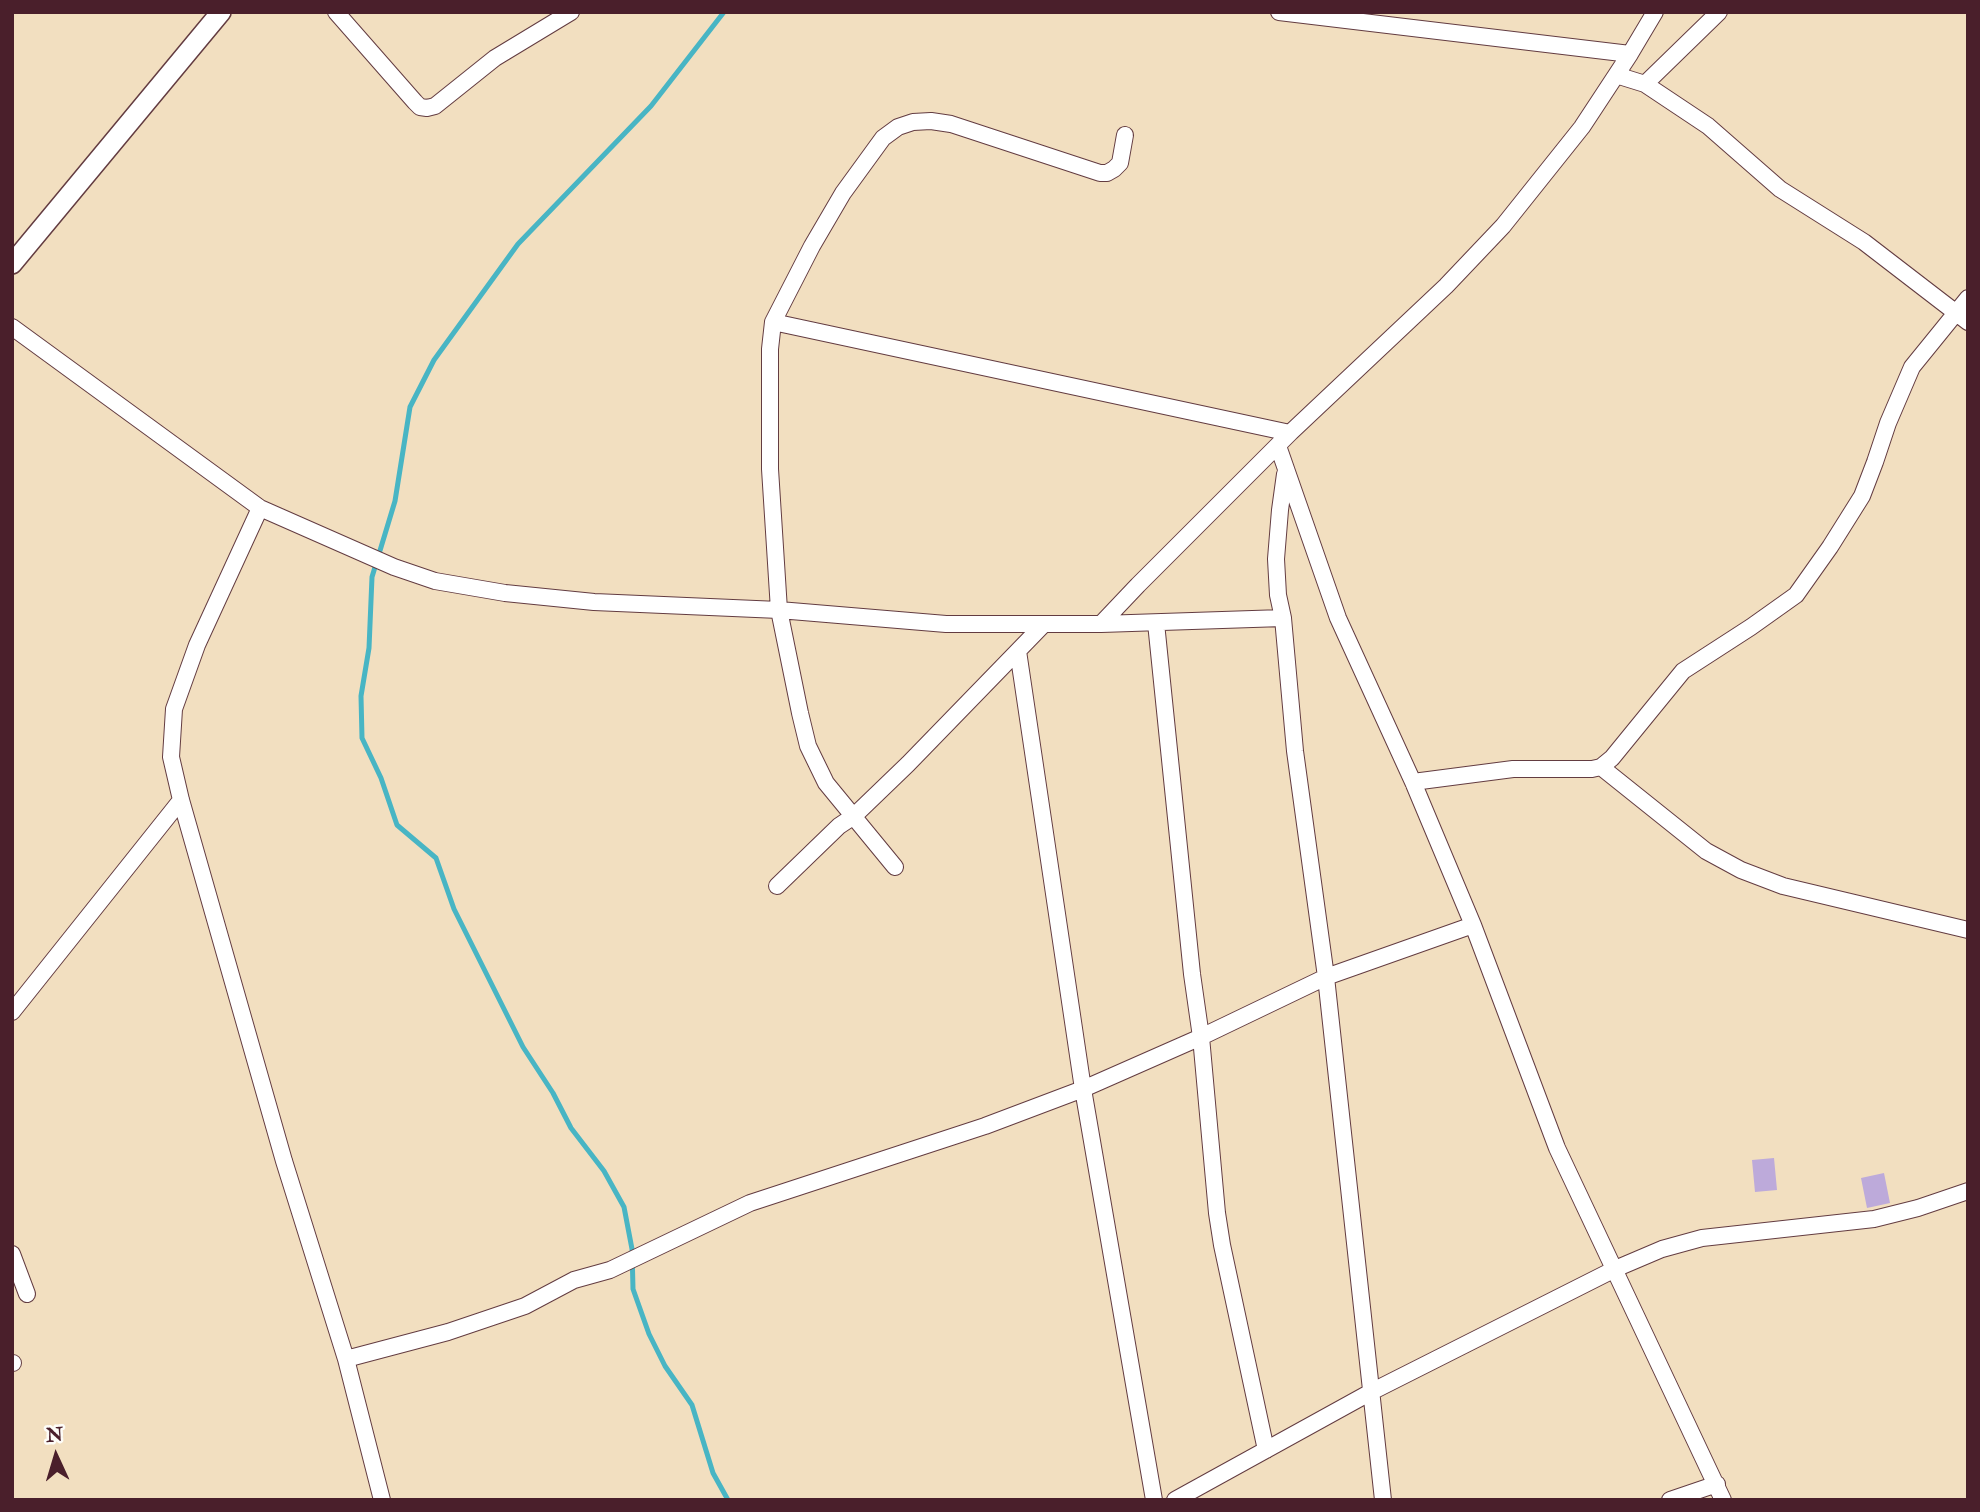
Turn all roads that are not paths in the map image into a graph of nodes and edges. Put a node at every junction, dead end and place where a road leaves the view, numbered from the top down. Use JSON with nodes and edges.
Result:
{"nodes":[{"id":1,"x":221,"y":12,"type":"edge"},
{"id":2,"x":336,"y":12,"type":"edge"},
{"id":3,"x":571,"y":12,"type":"edge"},
{"id":4,"x":1279,"y":12,"type":"edge"},
{"id":5,"x":1655,"y":12,"type":"edge"},
{"id":6,"x":1719,"y":12,"type":"edge"},
{"id":7,"x":1630,"y":54,"type":"junction"},
{"id":8,"x":1616,"y":75,"type":"junction"},
{"id":9,"x":1644,"y":84,"type":"junction"},
{"id":10,"x":1125,"y":135,"type":"dead end"},
{"id":11,"x":12,"y":264,"type":"edge"},
{"id":12,"x":1968,"y":298,"type":"edge"},
{"id":13,"x":1962,"y":318,"type":"edge"},
{"id":14,"x":773,"y":322,"type":"junction"},
{"id":15,"x":12,"y":327,"type":"edge"},
{"id":16,"x":1290,"y":433,"type":"junction"},
{"id":17,"x":1278,"y":446,"type":"junction"},
{"id":18,"x":1286,"y":471,"type":"junction"},
{"id":19,"x":260,"y":508,"type":"junction"},
{"id":20,"x":779,"y":610,"type":"junction"},
{"id":21,"x":1283,"y":618,"type":"junction"},
{"id":22,"x":1156,"y":622,"type":"junction"},
{"id":23,"x":1045,"y":624,"type":"junction"},
{"id":24,"x":1101,"y":624,"type":"junction"},
{"id":25,"x":1018,"y":651,"type":"junction"},
{"id":26,"x":1601,"y":767,"type":"junction"},
{"id":27,"x":1413,"y":782,"type":"junction"},
{"id":28,"x":181,"y":800,"type":"junction"},
{"id":29,"x":853,"y":816,"type":"junction"},
{"id":30,"x":895,"y":867,"type":"dead end"},
{"id":31,"x":777,"y":886,"type":"dead end"},
{"id":32,"x":1473,"y":925,"type":"junction"},
{"id":33,"x":1968,"y":930,"type":"edge"},
{"id":34,"x":1326,"y":977,"type":"junction"},
{"id":35,"x":12,"y":1012,"type":"edge"},
{"id":36,"x":1200,"y":1037,"type":"junction"},
{"id":37,"x":1083,"y":1089,"type":"junction"},
{"id":38,"x":1968,"y":1191,"type":"edge"},
{"id":39,"x":12,"y":1254,"type":"edge"},
{"id":40,"x":1615,"y":1269,"type":"junction"},
{"id":41,"x":27,"y":1294,"type":"dead end"},
{"id":42,"x":346,"y":1359,"type":"junction"},
{"id":43,"x":1371,"y":1392,"type":"junction"},
{"id":44,"x":1266,"y":1450,"type":"junction"},
{"id":45,"x":1720,"y":1492,"type":"edge"},
{"id":46,"x":382,"y":1500,"type":"edge"},
{"id":47,"x":1154,"y":1500,"type":"edge"},
{"id":48,"x":1175,"y":1500,"type":"edge"},
{"id":49,"x":1383,"y":1500,"type":"edge"},
{"id":50,"x":1670,"y":1500,"type":"edge"}],
"edges":[{"from":1,"to":11,"type":"street"},
{"from":2,"to":3,"type":"street"},
{"from":4,"to":7,"type":"street"},
{"from":5,"to":7,"type":"street"},
{"from":6,"to":9,"type":"street"},
{"from":7,"to":8,"type":"street"},
{"from":8,"to":9,"type":"street"},
{"from":8,"to":16,"type":"street"},
{"from":9,"to":13,"type":"street"},
{"from":10,"to":14,"type":"street"},
{"from":12,"to":13,"type":"street"},
{"from":13,"to":26,"type":"street"},
{"from":14,"to":16,"type":"street"},
{"from":14,"to":20,"type":"street"},
{"from":15,"to":19,"type":"street"},
{"from":16,"to":17,"type":"street"},
{"from":17,"to":18,"type":"street"},
{"from":17,"to":24,"type":"street"},
{"from":18,"to":21,"type":"street"},
{"from":18,"to":27,"type":"street"},
{"from":19,"to":20,"type":"street"},
{"from":19,"to":28,"type":"street"},
{"from":20,"to":23,"type":"street"},
{"from":20,"to":29,"type":"street"},
{"from":21,"to":22,"type":"street"},
{"from":21,"to":34,"type":"street"},
{"from":22,"to":24,"type":"street"},
{"from":22,"to":36,"type":"street"},
{"from":23,"to":24,"type":"street"},
{"from":23,"to":25,"type":"street"},
{"from":25,"to":29,"type":"street"},
{"from":25,"to":37,"type":"street"},
{"from":26,"to":27,"type":"street"},
{"from":26,"to":33,"type":"street"},
{"from":27,"to":32,"type":"street"},
{"from":28,"to":35,"type":"street"},
{"from":28,"to":42,"type":"street"},
{"from":29,"to":30,"type":"street"},
{"from":29,"to":31,"type":"street"},
{"from":32,"to":34,"type":"street"},
{"from":32,"to":40,"type":"street"},
{"from":34,"to":36,"type":"street"},
{"from":34,"to":43,"type":"street"},
{"from":36,"to":37,"type":"street"},
{"from":36,"to":44,"type":"street"},
{"from":37,"to":42,"type":"street"},
{"from":37,"to":47,"type":"street"},
{"from":38,"to":40,"type":"street"},
{"from":39,"to":41,"type":"street"},
{"from":40,"to":43,"type":"street"},
{"from":40,"to":45,"type":"street"},
{"from":42,"to":46,"type":"street"},
{"from":43,"to":44,"type":"street"},
{"from":43,"to":49,"type":"street"},
{"from":44,"to":48,"type":"street"},
{"from":45,"to":50,"type":"street"}]}
